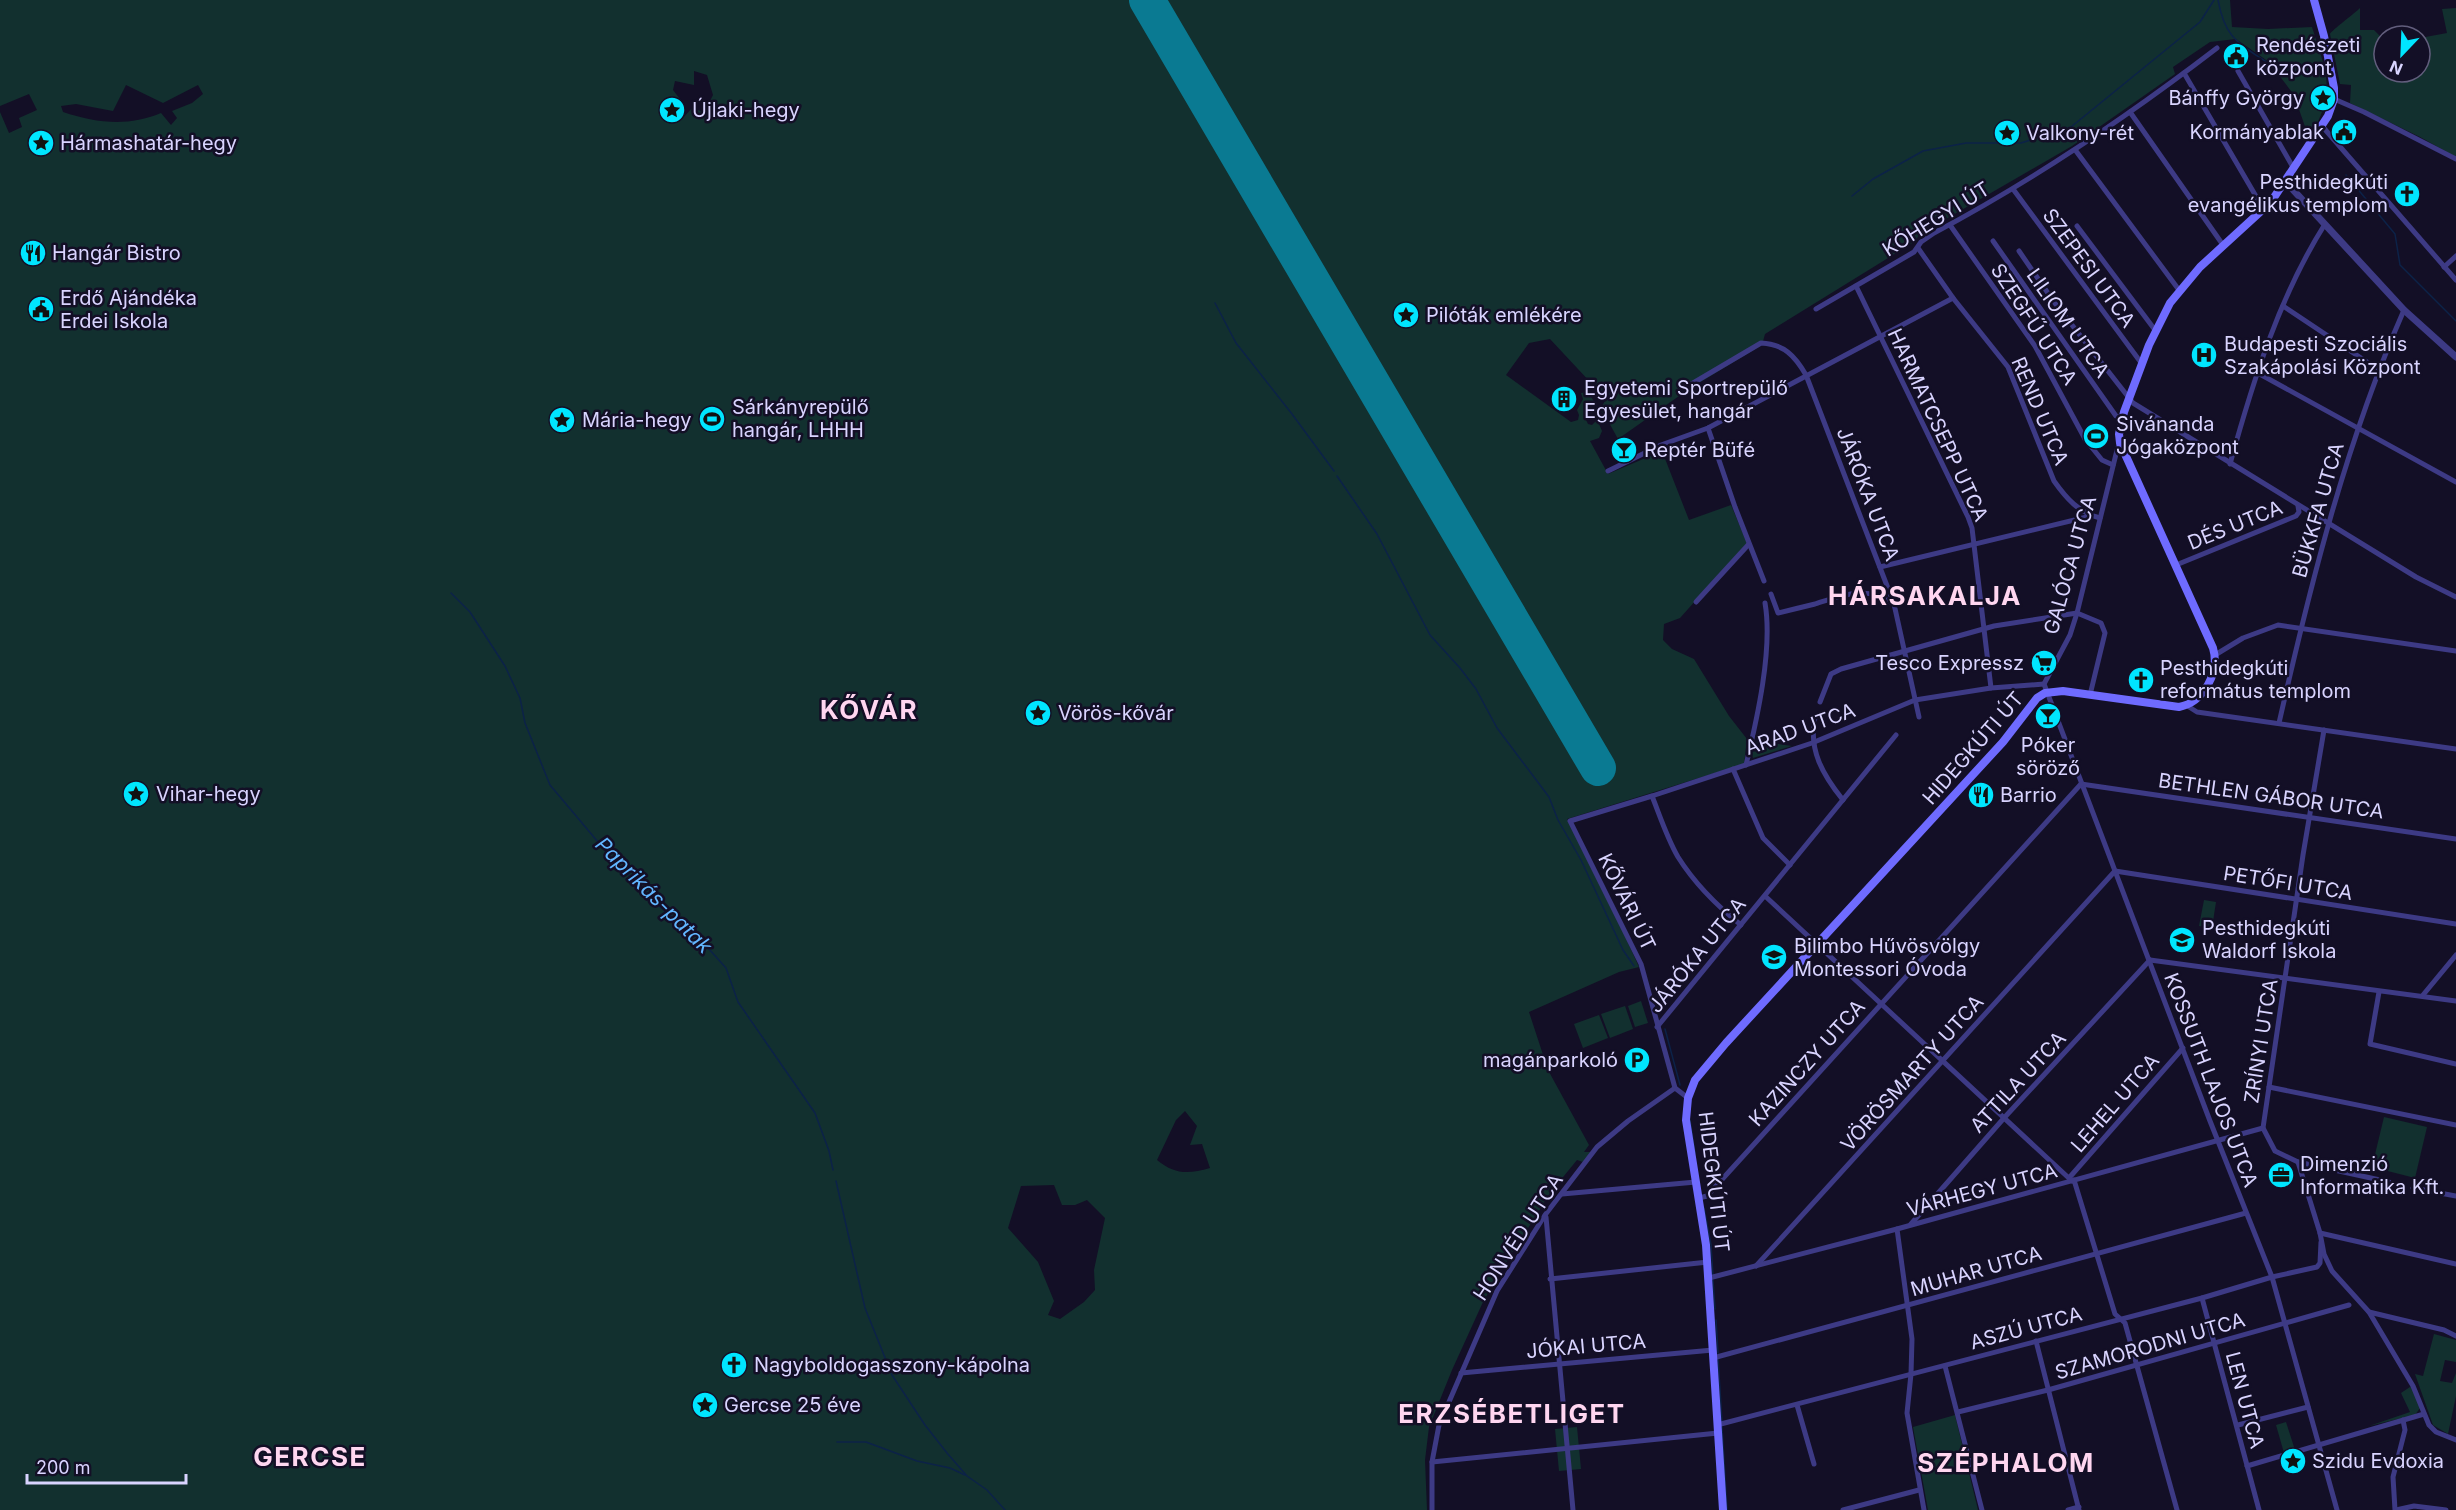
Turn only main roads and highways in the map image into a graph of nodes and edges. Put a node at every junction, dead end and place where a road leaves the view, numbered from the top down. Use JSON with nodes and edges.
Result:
{"nodes":[{"id":1,"x":2314,"y":0,"type":"edge"},
{"id":2,"x":1722,"y":1510,"type":"edge"}],
"edges":[{"from":1,"to":2,"type":"main road","name":"HIDEGKÚTI ÚT"}]}
